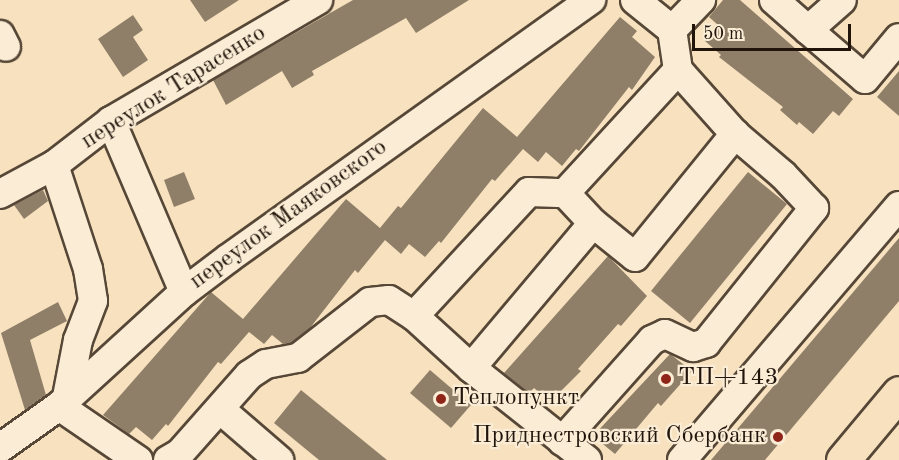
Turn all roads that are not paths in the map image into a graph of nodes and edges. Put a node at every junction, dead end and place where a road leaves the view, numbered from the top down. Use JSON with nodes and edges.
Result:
{"nodes":[{"id":1,"x":318,"y":0,"type":"edge"},
{"id":2,"x":591,"y":0,"type":"edge"},
{"id":3,"x":635,"y":0,"type":"edge"},
{"id":4,"x":701,"y":0,"type":"edge"},
{"id":5,"x":774,"y":0,"type":"edge"},
{"id":6,"x":842,"y":0,"type":"edge"},
{"id":7,"x":672,"y":30,"type":"junction"},
{"id":8,"x":808,"y":30,"type":"junction"},
{"id":9,"x":899,"y":38,"type":"edge"},
{"id":10,"x":678,"y":70,"type":"junction"},
{"id":11,"x":111,"y":121,"type":"junction"},
{"id":12,"x":735,"y":134,"type":"junction"},
{"id":13,"x":54,"y":165,"type":"junction"},
{"id":14,"x":565,"y":193,"type":"junction"},
{"id":15,"x":0,"y":194,"type":"edge"},
{"id":16,"x":899,"y":206,"type":"edge"},
{"id":17,"x":593,"y":223,"type":"junction"},
{"id":18,"x":184,"y":292,"type":"junction"},
{"id":19,"x":414,"y":315,"type":"junction"},
{"id":20,"x":471,"y":368,"type":"junction"},
{"id":21,"x":63,"y":402,"type":"junction"},
{"id":22,"x":893,"y":408,"type":"edge"},
{"id":23,"x":221,"y":410,"type":"junction"},
{"id":24,"x":562,"y":441,"type":"junction"},
{"id":25,"x":0,"y":448,"type":"edge"},
{"id":26,"x":138,"y":460,"type":"edge"},
{"id":27,"x":168,"y":460,"type":"edge"},
{"id":28,"x":279,"y":460,"type":"edge"},
{"id":29,"x":587,"y":460,"type":"edge"},
{"id":30,"x":682,"y":460,"type":"edge"},
{"id":31,"x":843,"y":460,"type":"edge"}],
"edges":[{"from":1,"to":11,"type":"street","name":"переулок Тарасенко"},
{"from":2,"to":18,"type":"street","name":"переулок Маяковского"},
{"from":3,"to":7,"type":"street"},
{"from":4,"to":7,"type":"street"},
{"from":5,"to":8,"type":"street"},
{"from":6,"to":8,"type":"street"},
{"from":7,"to":10,"type":"street"},
{"from":8,"to":9,"type":"street"},
{"from":10,"to":12,"type":"street"},
{"from":10,"to":14,"type":"street"},
{"from":11,"to":13,"type":"street","name":"переулок Тарасенко"},
{"from":11,"to":18,"type":"street"},
{"from":12,"to":17,"type":"street"},
{"from":12,"to":24,"type":"street"},
{"from":13,"to":15,"type":"street","name":"переулок Тарасенко"},
{"from":13,"to":21,"type":"street"},
{"from":14,"to":17,"type":"street"},
{"from":14,"to":19,"type":"street"},
{"from":16,"to":30,"type":"street"},
{"from":17,"to":20,"type":"street"},
{"from":18,"to":21,"type":"street","name":"переулок Маяковского"},
{"from":19,"to":20,"type":"street"},
{"from":19,"to":23,"type":"street"},
{"from":20,"to":24,"type":"street"},
{"from":21,"to":25,"type":"street","name":"переулок Маяковского"},
{"from":21,"to":26,"type":"street"},
{"from":22,"to":31,"type":"main road"},
{"from":23,"to":27,"type":"street"},
{"from":23,"to":28,"type":"street"},
{"from":24,"to":29,"type":"street"}]}
